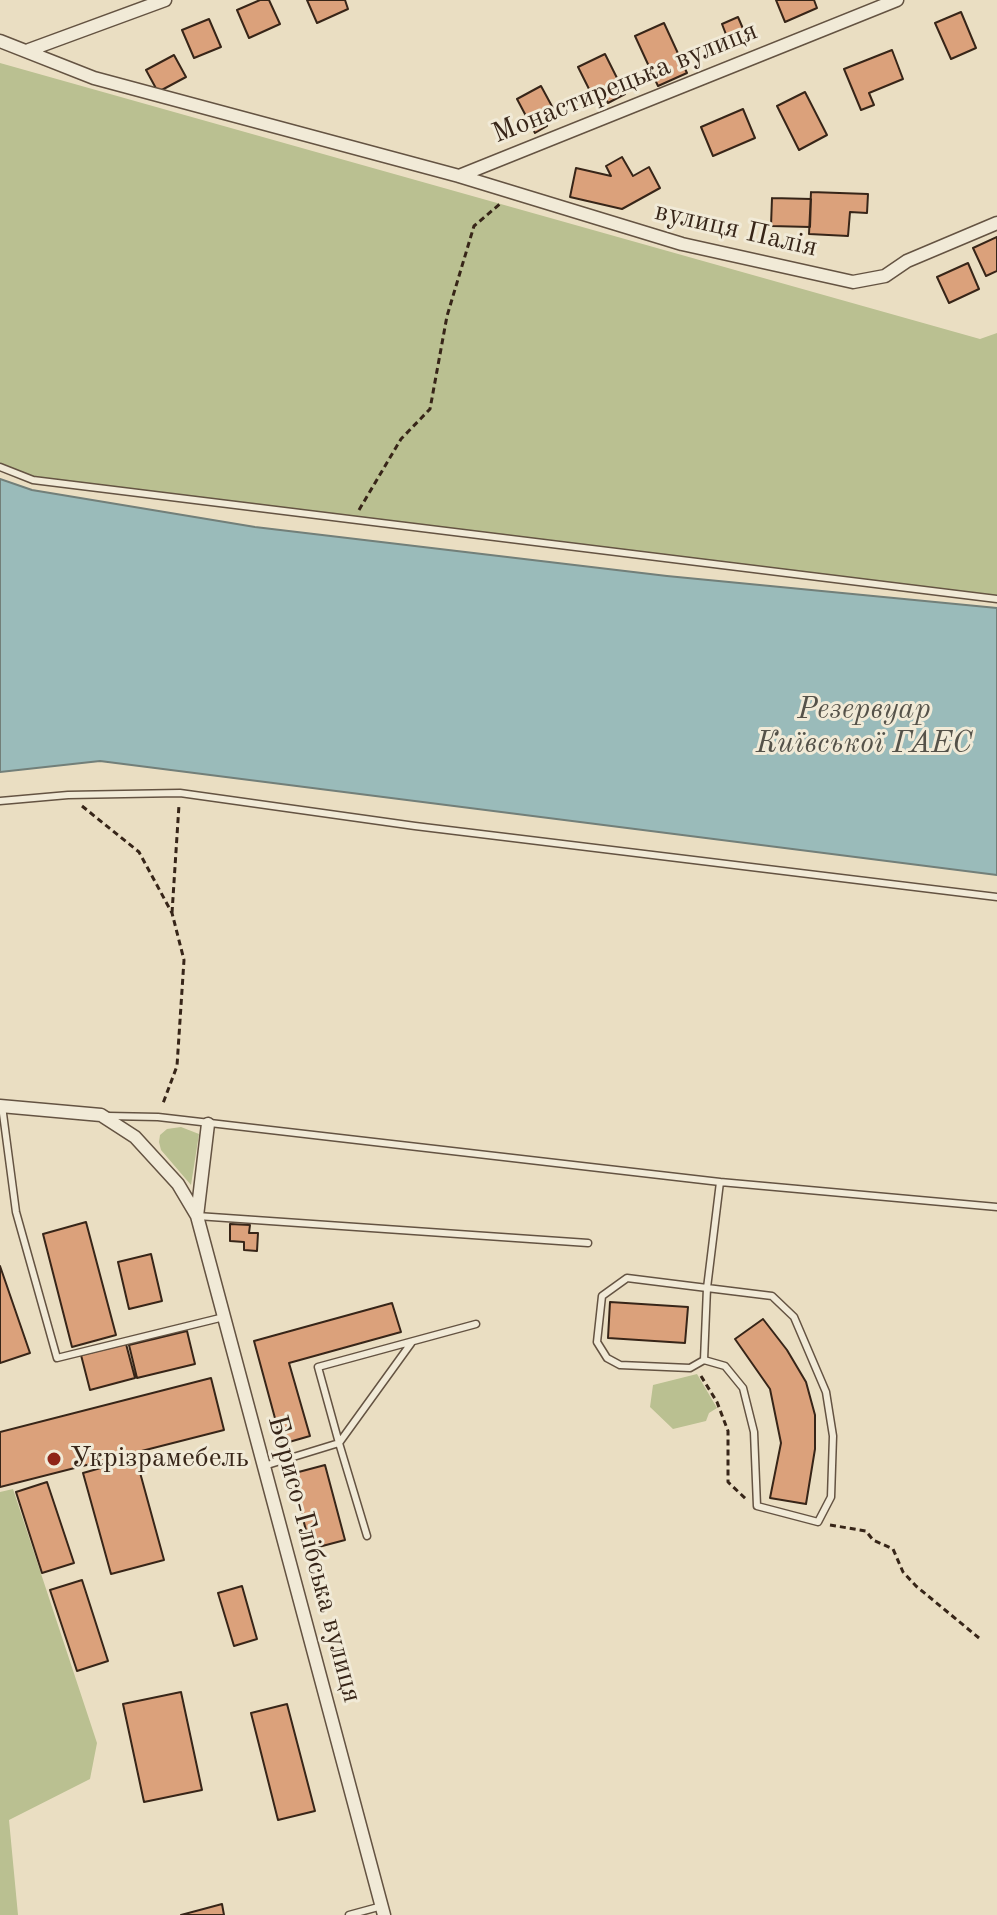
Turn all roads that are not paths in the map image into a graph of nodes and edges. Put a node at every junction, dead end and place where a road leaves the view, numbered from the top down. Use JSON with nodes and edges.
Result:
{"nodes":[{"id":1,"x":165,"y":0,"type":"edge"},
{"id":2,"x":897,"y":0,"type":"edge"},
{"id":3,"x":0,"y":41,"type":"edge"},
{"id":4,"x":29,"y":50,"type":"junction"},
{"id":5,"x":459,"y":176,"type":"junction"},
{"id":6,"x":997,"y":223,"type":"edge"},
{"id":7,"x":0,"y":467,"type":"edge"},
{"id":8,"x":997,"y":599,"type":"edge"},
{"id":9,"x":0,"y":801,"type":"edge"},
{"id":10,"x":997,"y":897,"type":"edge"},
{"id":11,"x":1,"y":1106,"type":"edge"},
{"id":12,"x":101,"y":1115,"type":"junction"},
{"id":13,"x":208,"y":1124,"type":"junction"},
{"id":14,"x":720,"y":1182,"type":"junction"},
{"id":15,"x":997,"y":1207,"type":"edge"},
{"id":16,"x":197,"y":1216,"type":"junction"},
{"id":17,"x":588,"y":1243,"type":"dead end"},
{"id":18,"x":707,"y":1288,"type":"junction"},
{"id":19,"x":224,"y":1317,"type":"junction"},
{"id":20,"x":476,"y":1324,"type":"dead end"},
{"id":21,"x":412,"y":1342,"type":"junction"},
{"id":22,"x":704,"y":1360,"type":"junction"},
{"id":23,"x":339,"y":1443,"type":"junction"},
{"id":24,"x":264,"y":1466,"type":"junction"},
{"id":25,"x":367,"y":1536,"type":"dead end"},
{"id":26,"x":383,"y":1910,"type":"edge"},
{"id":27,"x":349,"y":1915,"type":"edge"}],
"edges":[{"from":1,"to":4,"type":"street"},
{"from":2,"to":5,"type":"street","name":"Монастирецька вулиця"},
{"from":3,"to":4,"type":"street","name":"вулиця Палія"},
{"from":4,"to":5,"type":"street","name":"вулиця Палія"},
{"from":5,"to":6,"type":"street","name":"вулиця Палія"},
{"from":7,"to":8,"type":"lane"},
{"from":9,"to":10,"type":"lane"},
{"from":11,"to":12,"type":"street","name":"Борисо-Глібська вулиця"},
{"from":11,"to":19,"type":"lane"},
{"from":12,"to":13,"type":"lane"},
{"from":12,"to":16,"type":"street","name":"Борисо-Глібська вулиця"},
{"from":13,"to":14,"type":"lane"},
{"from":13,"to":16,"type":"street","name":"Борисо-Глібська вулиця"},
{"from":14,"to":15,"type":"lane"},
{"from":14,"to":18,"type":"lane"},
{"from":16,"to":17,"type":"lane"},
{"from":16,"to":19,"type":"street","name":"Борисо-Глібська вулиця"},
{"from":18,"to":22,"type":"lane"},
{"from":18,"to":22,"type":"lane"},
{"from":18,"to":22,"type":"lane"},
{"from":19,"to":24,"type":"street","name":"Борисо-Глібська вулиця"},
{"from":20,"to":21,"type":"lane"},
{"from":21,"to":23,"type":"lane"},
{"from":21,"to":23,"type":"lane"},
{"from":23,"to":24,"type":"lane"},
{"from":23,"to":25,"type":"lane"},
{"from":24,"to":26,"type":"street","name":"Борисо-Глібська вулиця"},
{"from":26,"to":27,"type":"lane"}]}
